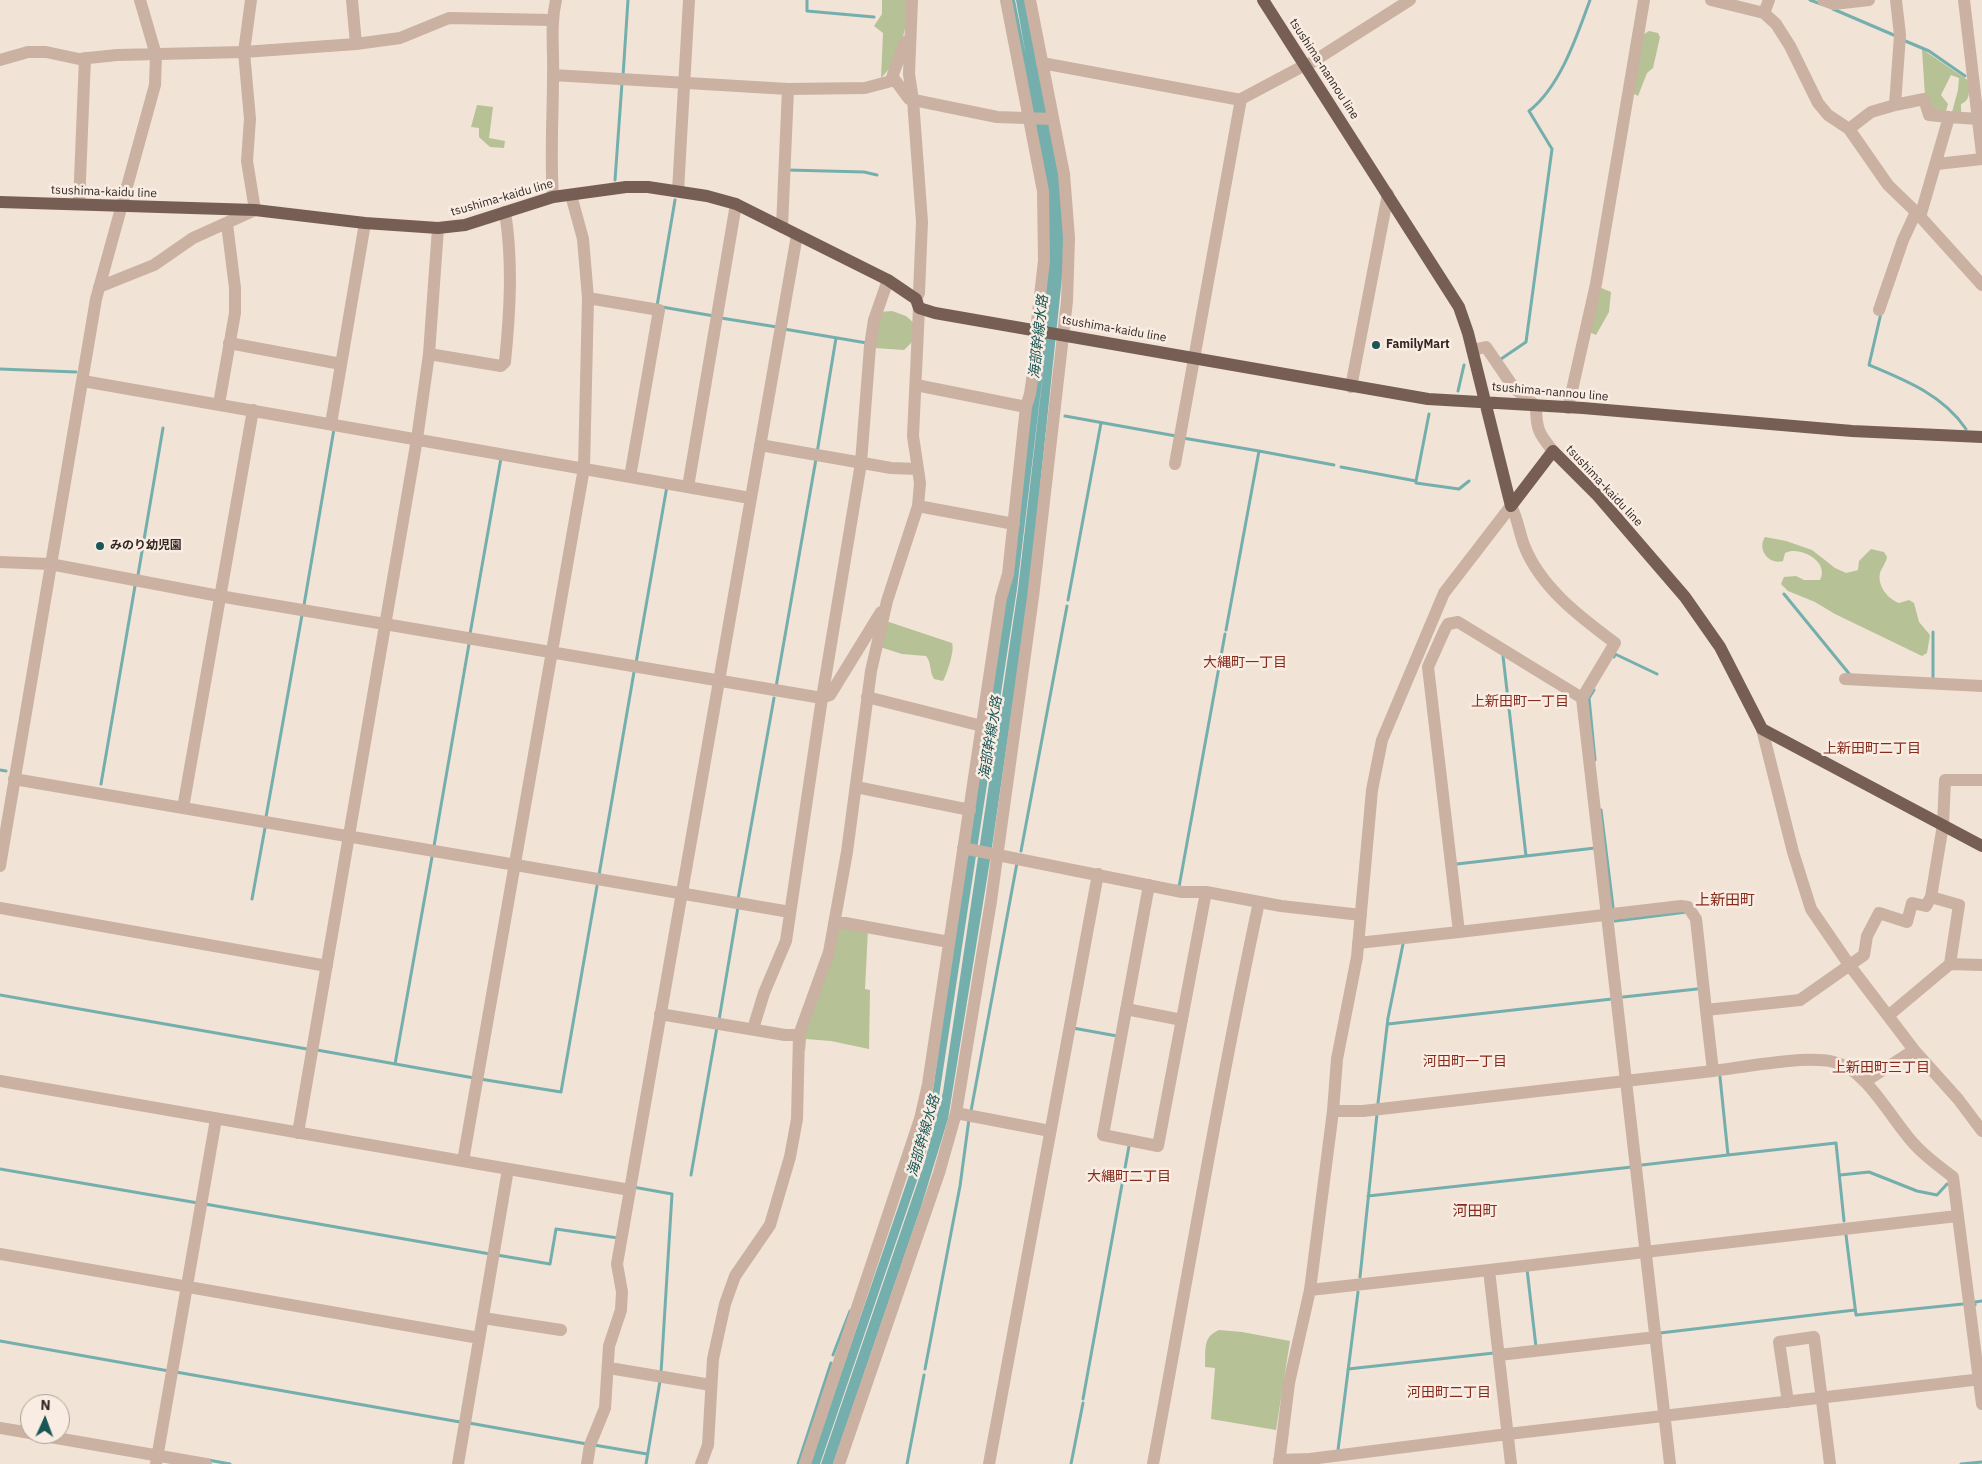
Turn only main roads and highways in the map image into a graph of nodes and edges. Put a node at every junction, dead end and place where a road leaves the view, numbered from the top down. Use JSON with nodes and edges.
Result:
{"nodes":[{"id":1,"x":1263,"y":0,"type":"edge"},
{"id":2,"x":0,"y":202,"type":"edge"},
{"id":3,"x":1485,"y":402,"type":"junction"},
{"id":4,"x":1982,"y":437,"type":"edge"},
{"id":5,"x":1982,"y":846,"type":"edge"}],
"edges":[{"from":1,"to":3,"type":"main road","name":"tsushima-nannou line"},
{"from":2,"to":3,"type":"main road","name":"tsushima-kaidu line"},
{"from":3,"to":4,"type":"main road","name":"tsushima-nannou line"},
{"from":3,"to":5,"type":"main road","name":"tsushima-kaidu line"}]}
